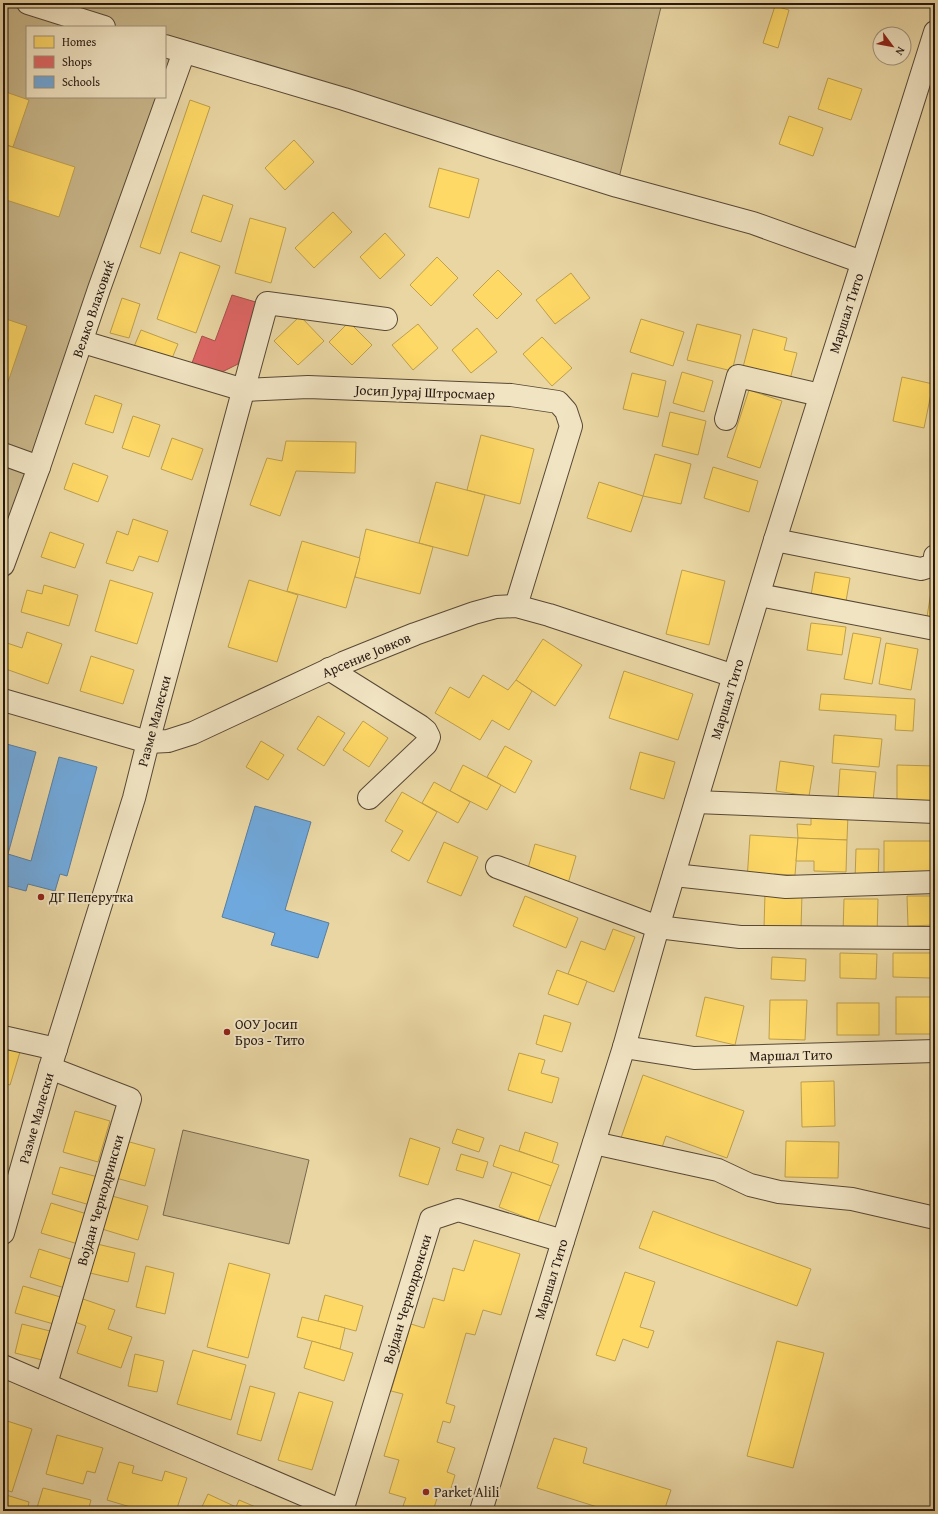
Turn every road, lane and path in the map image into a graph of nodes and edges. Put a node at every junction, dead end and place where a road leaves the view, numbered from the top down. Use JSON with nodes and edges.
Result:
{"nodes":[{"id":1,"x":28,"y":3,"type":"edge"},
{"id":2,"x":101,"y":26,"type":"edge"},
{"id":3,"x":935,"y":32,"type":"edge"},
{"id":4,"x":174,"y":49,"type":"edge"},
{"id":5,"x":166,"y":75,"type":"edge"},
{"id":6,"x":159,"y":98,"type":"edge"},
{"id":7,"x":862,"y":262,"type":"junction"},
{"id":8,"x":386,"y":319,"type":"dead end"},
{"id":9,"x":83,"y":342,"type":"junction"},
{"id":10,"x":244,"y":390,"type":"junction"},
{"id":11,"x":820,"y":395,"type":"junction"},
{"id":12,"x":726,"y":419,"type":"dead end"},
{"id":13,"x":3,"y":454,"type":"edge"},
{"id":14,"x":39,"y":467,"type":"junction"},
{"id":15,"x":775,"y":540,"type":"junction"},
{"id":16,"x":935,"y":556,"type":"edge"},
{"id":17,"x":3,"y":566,"type":"edge"},
{"id":18,"x":758,"y":595,"type":"junction"},
{"id":19,"x":516,"y":606,"type":"junction"},
{"id":20,"x":935,"y":629,"type":"edge"},
{"id":21,"x":329,"y":669,"type":"junction"},
{"id":22,"x":734,"y":676,"type":"junction"},
{"id":23,"x":3,"y":700,"type":"edge"},
{"id":24,"x":148,"y":742,"type":"junction"},
{"id":25,"x":369,"y":798,"type":"dead end"},
{"id":26,"x":696,"y":802,"type":"junction"},
{"id":27,"x":935,"y":812,"type":"edge"},
{"id":28,"x":497,"y":867,"type":"dead end"},
{"id":29,"x":674,"y":875,"type":"junction"},
{"id":30,"x":935,"y":882,"type":"edge"},
{"id":31,"x":658,"y":928,"type":"junction"},
{"id":32,"x":935,"y":938,"type":"edge"},
{"id":33,"x":3,"y":1037,"type":"edge"},
{"id":34,"x":624,"y":1047,"type":"junction"},
{"id":35,"x":935,"y":1051,"type":"edge"},
{"id":36,"x":53,"y":1059,"type":"junction"},
{"id":37,"x":594,"y":1143,"type":"junction"},
{"id":38,"x":935,"y":1218,"type":"edge"},
{"id":39,"x":3,"y":1233,"type":"edge"},
{"id":40,"x":563,"y":1241,"type":"junction"},
{"id":41,"x":3,"y":1366,"type":"edge"},
{"id":42,"x":46,"y":1384,"type":"junction"},
{"id":43,"x":342,"y":1511,"type":"edge"},
{"id":44,"x":480,"y":1511,"type":"edge"}],
"edges":[{"from":1,"to":2,"type":"street"},
{"from":3,"to":7,"type":"street","name":"Маршал Тито"},
{"from":4,"to":5,"type":"street","name":"Вељко Влаховиќ"},
{"from":4,"to":7,"type":"street"},
{"from":6,"to":9,"type":"street","name":"Вељко Влаховиќ"},
{"from":7,"to":11,"type":"street","name":"Маршал Тито"},
{"from":8,"to":10,"type":"street","name":"Разме Малески"},
{"from":9,"to":10,"type":"street","name":"Јосип Јурај Штросмаер"},
{"from":9,"to":14,"type":"street","name":"Вељко Влаховиќ"},
{"from":10,"to":19,"type":"street","name":"Јосип Јурај Штросмаер"},
{"from":10,"to":24,"type":"street","name":"Разме Малески"},
{"from":11,"to":12,"type":"street"},
{"from":11,"to":15,"type":"street","name":"Маршал Тито"},
{"from":13,"to":14,"type":"street"},
{"from":14,"to":17,"type":"street","name":"Вељко Влаховиќ"},
{"from":15,"to":16,"type":"street"},
{"from":15,"to":18,"type":"street","name":"Маршал Тито"},
{"from":18,"to":20,"type":"street"},
{"from":18,"to":22,"type":"street","name":"Маршал Тито"},
{"from":19,"to":21,"type":"street","name":"Арсение Јовков"},
{"from":19,"to":22,"type":"street","name":"Арсение Јовков"},
{"from":21,"to":24,"type":"street","name":"Арсение Јовков"},
{"from":21,"to":25,"type":"street"},
{"from":22,"to":26,"type":"street","name":"Маршал Тито"},
{"from":23,"to":24,"type":"street","name":"Арсение Јовков"},
{"from":24,"to":36,"type":"street","name":"Разме Малески"},
{"from":26,"to":27,"type":"street"},
{"from":26,"to":29,"type":"street","name":"Маршал Тито"},
{"from":28,"to":31,"type":"street"},
{"from":29,"to":30,"type":"street"},
{"from":29,"to":31,"type":"street","name":"Маршал Тито"},
{"from":31,"to":32,"type":"street"},
{"from":31,"to":34,"type":"street","name":"Маршал Тито"},
{"from":33,"to":36,"type":"street"},
{"from":34,"to":35,"type":"street","name":"Маршал Тито"},
{"from":34,"to":37,"type":"street","name":"Маршал Тито"},
{"from":36,"to":39,"type":"street","name":"Разме Малески"},
{"from":36,"to":42,"type":"street","name":"Војдан Чернодрински"},
{"from":37,"to":38,"type":"street"},
{"from":37,"to":40,"type":"street","name":"Маршал Тито"},
{"from":40,"to":43,"type":"street","name":"Војдан Чернодронски"},
{"from":40,"to":44,"type":"street","name":"Маршал Тито"},
{"from":41,"to":42,"type":"street"},
{"from":42,"to":43,"type":"street"}]}
